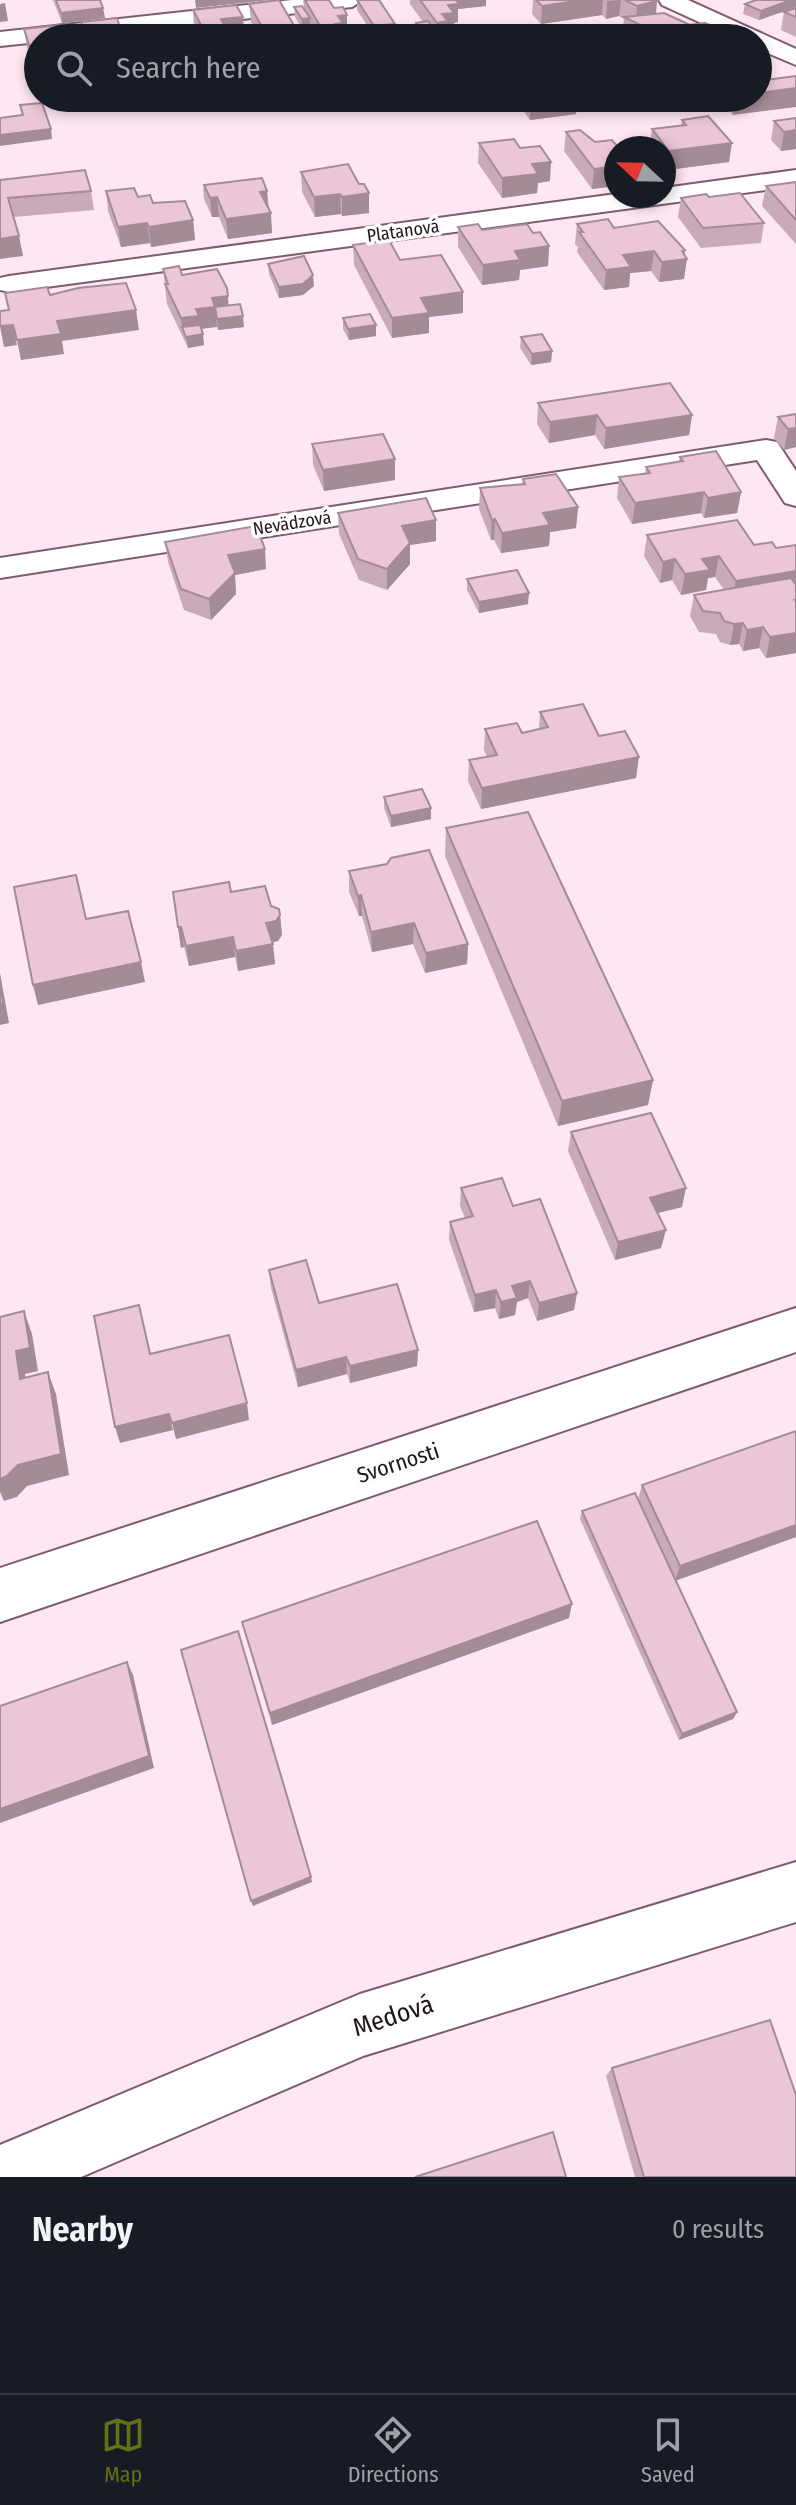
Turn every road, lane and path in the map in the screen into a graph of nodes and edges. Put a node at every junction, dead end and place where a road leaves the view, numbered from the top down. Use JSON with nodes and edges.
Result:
{"nodes":[{"id":1,"x":352,"y":0,"type":"edge"},
{"id":2,"x":670,"y":0,"type":"edge"},
{"id":3,"x":135,"y":24,"type":"edge"},
{"id":4,"x":722,"y":24,"type":"edge"},
{"id":5,"x":24,"y":36,"type":"edge"},
{"id":6,"x":0,"y":39,"type":"edge"},
{"id":7,"x":772,"y":47,"type":"edge"},
{"id":8,"x":796,"y":58,"type":"edge"},
{"id":9,"x":796,"y":178,"type":"edge"},
{"id":10,"x":9,"y":284,"type":"dead end"},
{"id":11,"x":796,"y":496,"type":"edge"},
{"id":12,"x":0,"y":568,"type":"edge"},
{"id":13,"x":796,"y":1330,"type":"edge"},
{"id":14,"x":0,"y":1595,"type":"edge"},
{"id":15,"x":796,"y":1892,"type":"edge"},
{"id":16,"x":3,"y":2177,"type":"edge"}],
"edges":[{"from":1,"to":3,"type":"street"},
{"from":2,"to":4,"type":"street"},
{"from":5,"to":6,"type":"street"},
{"from":7,"to":8,"type":"street"},
{"from":9,"to":10,"type":"street","name":"Platanová"},
{"from":11,"to":12,"type":"street","name":"Nevädzová"},
{"from":13,"to":14,"type":"street","name":"Svornosti"},
{"from":15,"to":16,"type":"street","name":"Medová"}]}
